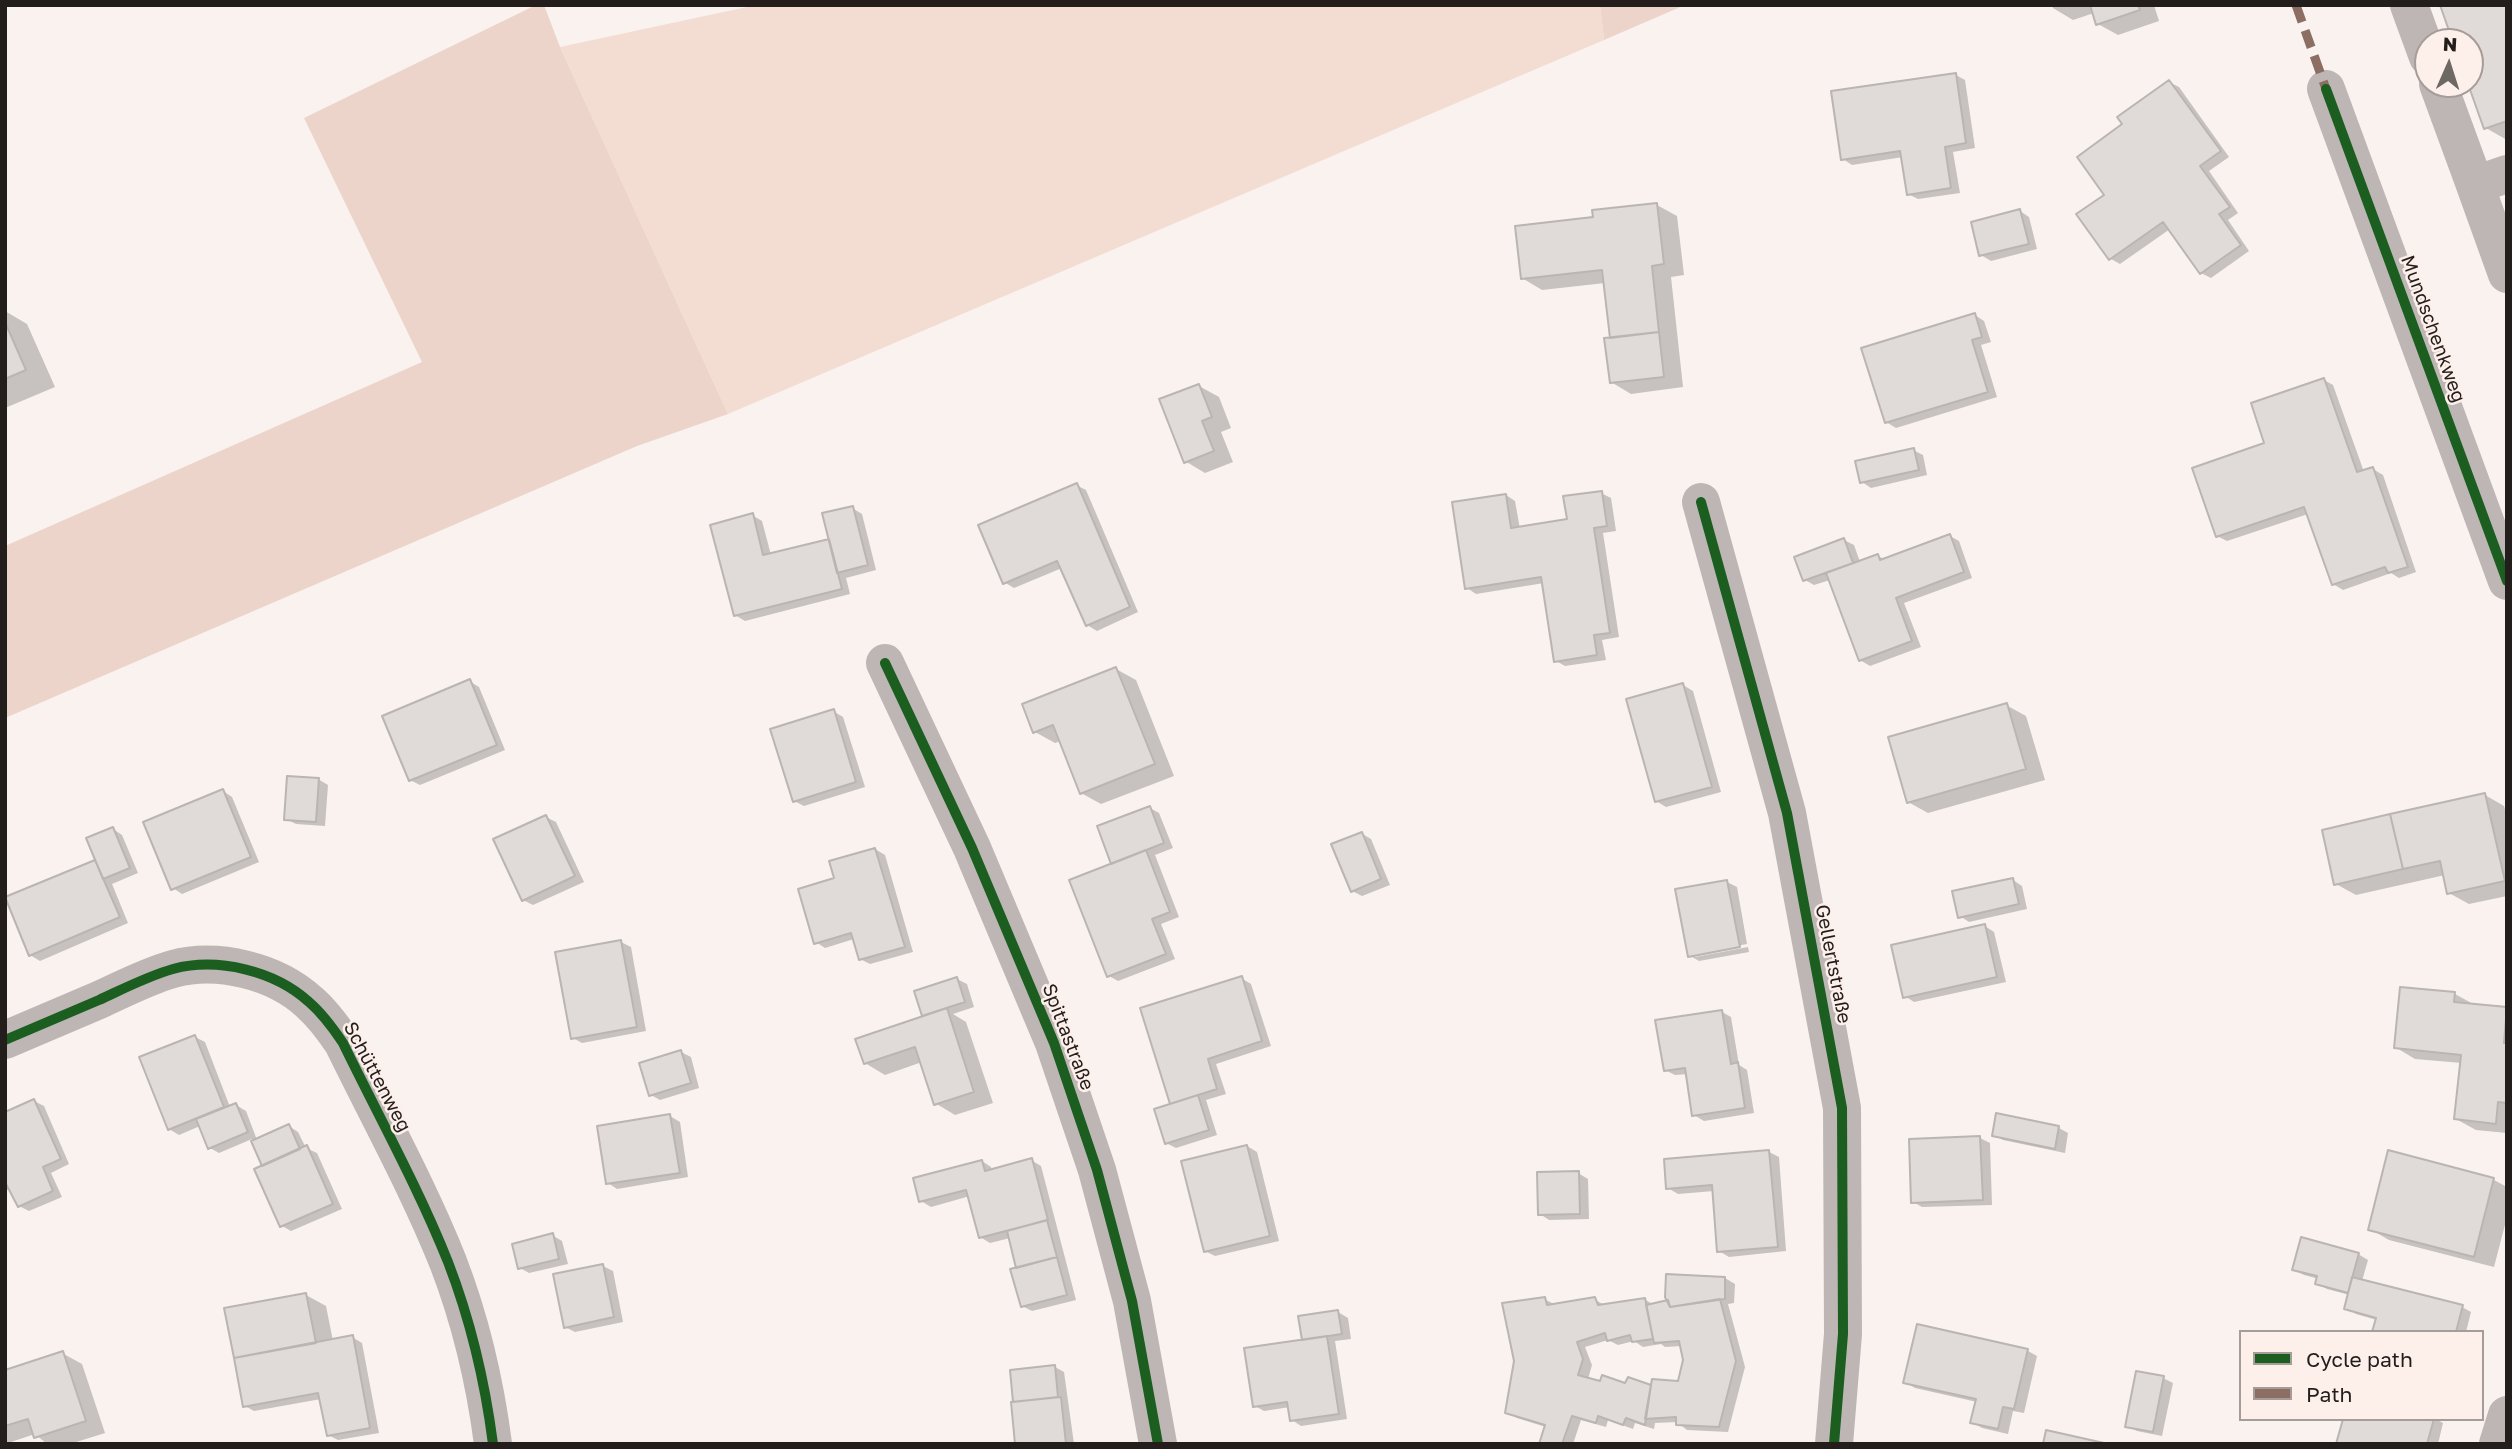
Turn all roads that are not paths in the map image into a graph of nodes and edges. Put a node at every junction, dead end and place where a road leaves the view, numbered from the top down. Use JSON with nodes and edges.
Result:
{"nodes":[{"id":1,"x":2409,"y":5,"type":"edge"},
{"id":2,"x":2417,"y":28,"type":"edge"},
{"id":3,"x":2326,"y":89,"type":"dead end"},
{"id":4,"x":2446,"y":98,"type":"edge"},
{"id":5,"x":2491,"y":180,"type":"edge"},
{"id":6,"x":2507,"y":274,"type":"edge"},
{"id":7,"x":1701,"y":502,"type":"dead end"},
{"id":8,"x":2507,"y":581,"type":"edge"},
{"id":9,"x":884,"y":663,"type":"dead end"},
{"id":10,"x":5,"y":1040,"type":"edge"},
{"id":11,"x":2507,"y":1415,"type":"edge"},
{"id":12,"x":493,"y":1444,"type":"edge"},
{"id":13,"x":1158,"y":1444,"type":"edge"},
{"id":14,"x":1834,"y":1444,"type":"edge"},
{"id":15,"x":2498,"y":1444,"type":"edge"}],
"edges":[{"from":1,"to":2,"type":"street"},
{"from":3,"to":8,"type":"street","name":"Mundschenkweg"},
{"from":4,"to":5,"type":"street"},
{"from":5,"to":6,"type":"street"},
{"from":7,"to":14,"type":"street","name":"Gellertstraße"},
{"from":9,"to":13,"type":"street","name":"Spittastraße"},
{"from":10,"to":12,"type":"street","name":"Schüttenweg"},
{"from":11,"to":15,"type":"street"}]}
